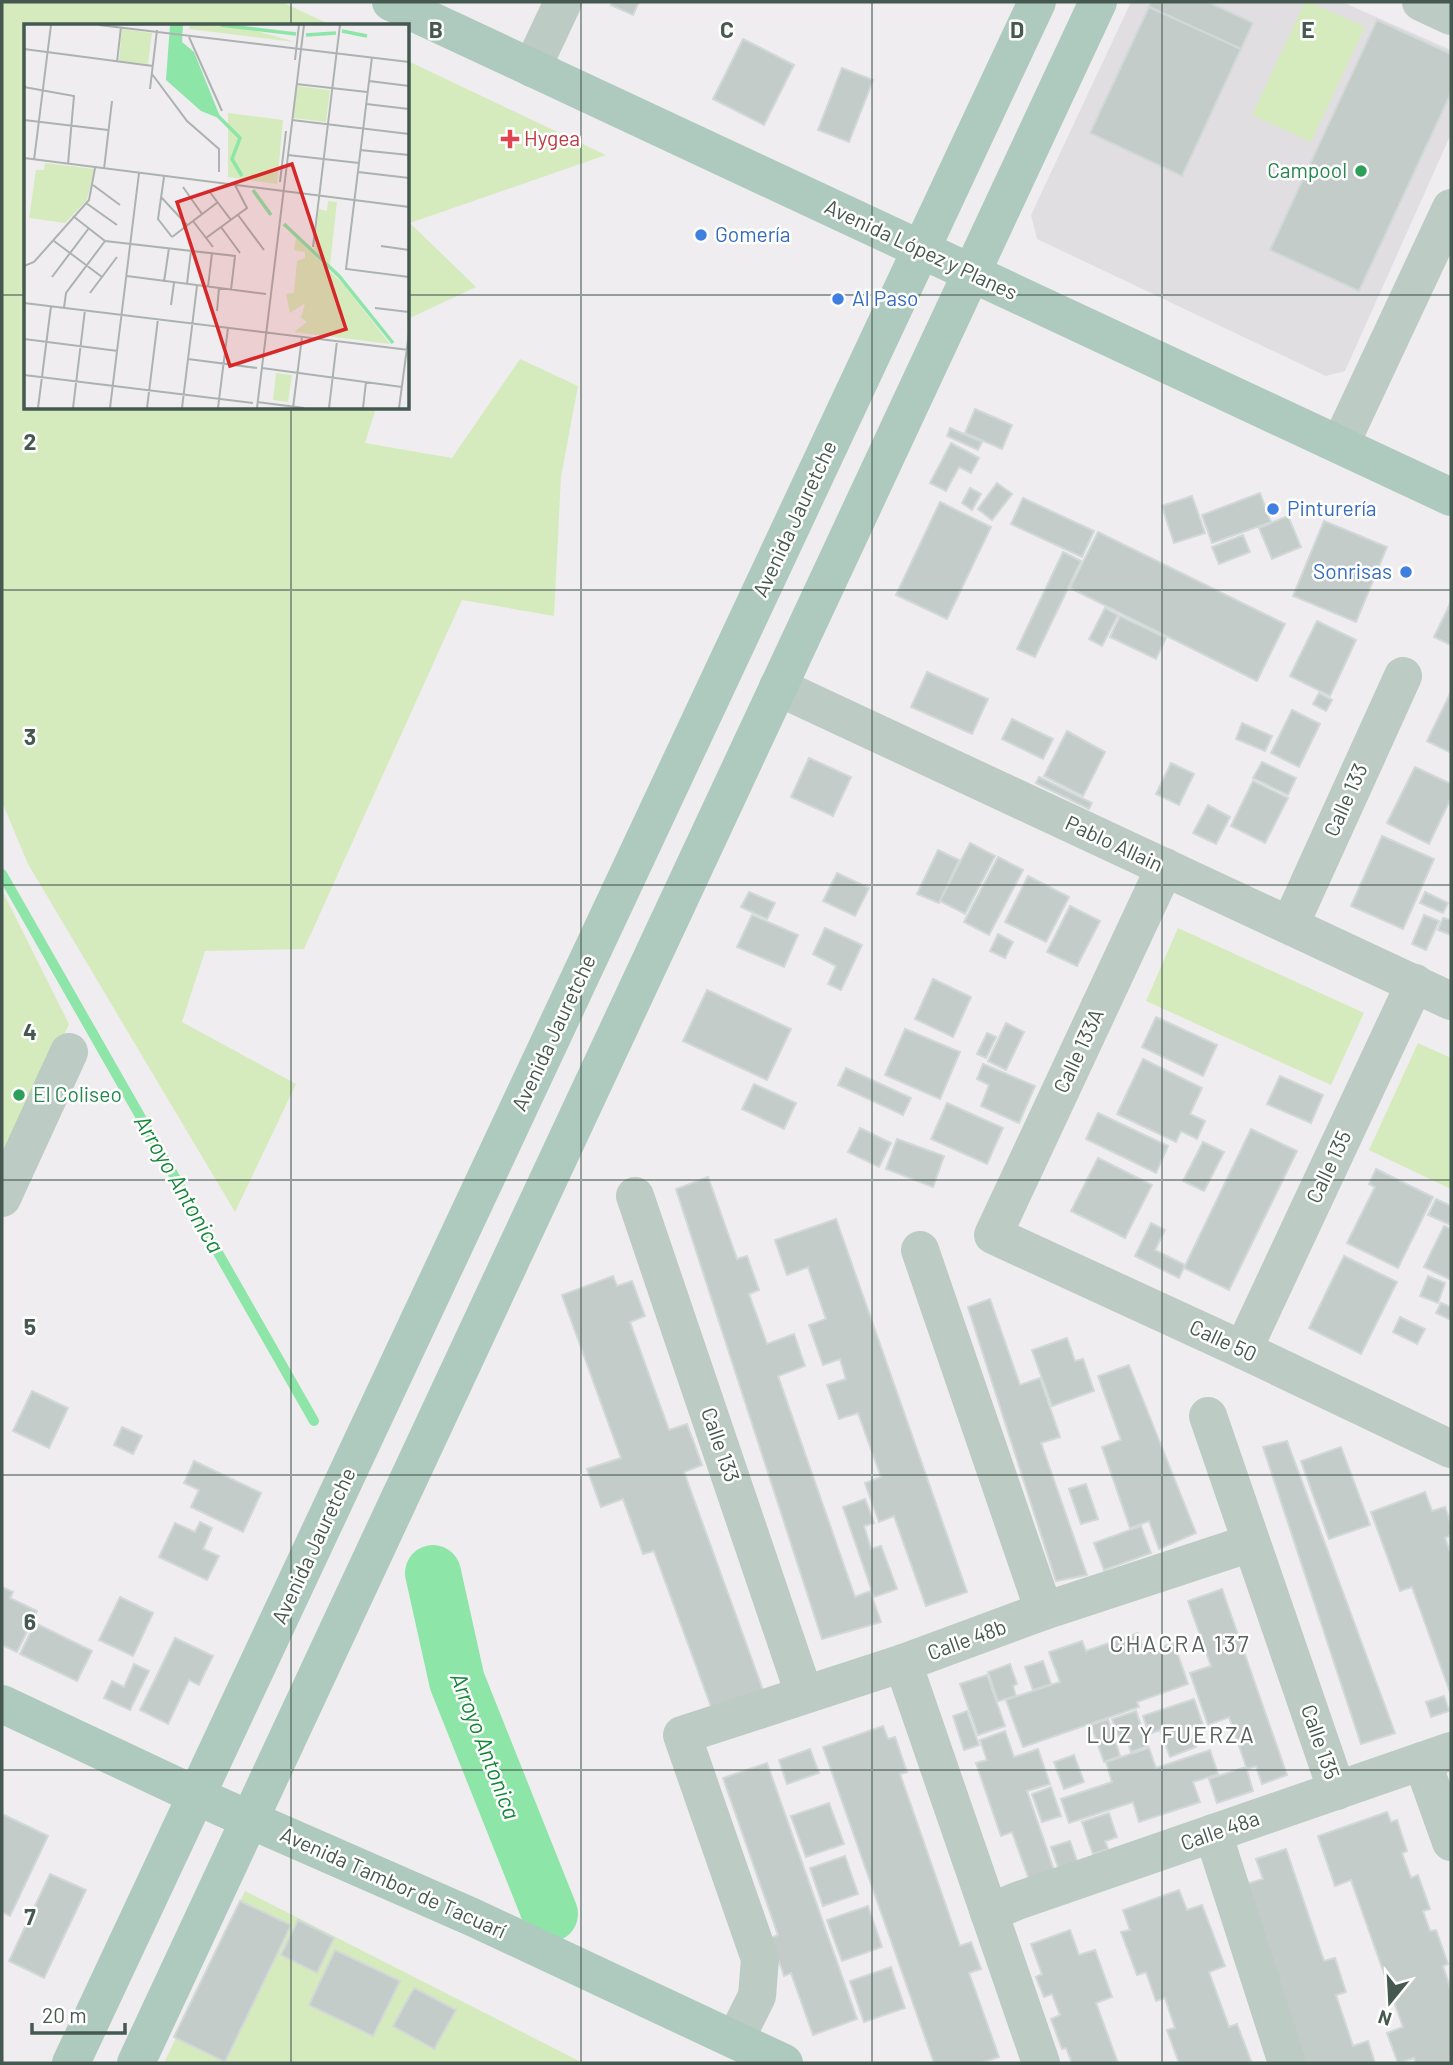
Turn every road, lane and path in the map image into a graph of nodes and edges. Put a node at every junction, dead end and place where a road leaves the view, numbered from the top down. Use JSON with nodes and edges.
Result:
{"nodes":[{"id":1,"x":391,"y":2,"type":"edge"},
{"id":2,"x":564,"y":2,"type":"edge"},
{"id":3,"x":1037,"y":2,"type":"edge"},
{"id":4,"x":1098,"y":2,"type":"edge"},
{"id":5,"x":1421,"y":2,"type":"edge"},
{"id":6,"x":1451,"y":16,"type":"edge"},
{"id":7,"x":532,"y":68,"type":"junction"},
{"id":8,"x":1451,"y":208,"type":"edge"},
{"id":9,"x":921,"y":249,"type":"junction"},
{"id":10,"x":971,"y":274,"type":"junction"},
{"id":11,"x":1340,"y":445,"type":"junction"},
{"id":12,"x":1451,"y":497,"type":"edge"},
{"id":13,"x":1403,"y":676,"type":"dead end"},
{"id":14,"x":778,"y":687,"type":"junction"},
{"id":15,"x":1165,"y":867,"type":"junction"},
{"id":16,"x":1290,"y":925,"type":"junction"},
{"id":17,"x":1415,"y":984,"type":"junction"},
{"id":18,"x":1451,"y":1000,"type":"edge"},
{"id":19,"x":69,"y":1052,"type":"dead end"},
{"id":20,"x":635,"y":1196,"type":"dead end"},
{"id":21,"x":2,"y":1198,"type":"edge"},
{"id":22,"x":993,"y":1236,"type":"joint"},
{"id":23,"x":920,"y":1250,"type":"dead end"},
{"id":24,"x":1243,"y":1350,"type":"junction"},
{"id":25,"x":1208,"y":1416,"type":"dead end"},
{"id":26,"x":1451,"y":1449,"type":"edge"},
{"id":27,"x":1251,"y":1543,"type":"junction"},
{"id":28,"x":1044,"y":1611,"type":"junction"},
{"id":29,"x":903,"y":1663,"type":"junction"},
{"id":30,"x":804,"y":1694,"type":"junction"},
{"id":31,"x":2,"y":1704,"type":"edge"},
{"id":32,"x":1437,"y":1756,"type":"edge"},
{"id":33,"x":1337,"y":1791,"type":"junction"},
{"id":34,"x":197,"y":1796,"type":"junction"},
{"id":35,"x":250,"y":1820,"type":"junction"},
{"id":36,"x":1213,"y":1833,"type":"junction"},
{"id":37,"x":1451,"y":1843,"type":"edge"},
{"id":38,"x":989,"y":1913,"type":"junction"},
{"id":39,"x":735,"y":2040,"type":"junction"},
{"id":40,"x":71,"y":2063,"type":"edge"},
{"id":41,"x":136,"y":2063,"type":"edge"},
{"id":42,"x":784,"y":2063,"type":"edge"},
{"id":43,"x":1041,"y":2063,"type":"edge"},
{"id":44,"x":1287,"y":2063,"type":"edge"}],
"edges":[{"from":1,"to":7,"type":"main road","name":"Avenida López y Planes"},
{"from":2,"to":7,"type":"street"},
{"from":3,"to":9,"type":"main road","name":"Avenida Jauretche"},
{"from":4,"to":10,"type":"main road"},
{"from":5,"to":6,"type":"street"},
{"from":7,"to":9,"type":"main road","name":"Avenida López y Planes"},
{"from":8,"to":11,"type":"street"},
{"from":9,"to":10,"type":"main road","name":"Avenida López y Planes"},
{"from":9,"to":34,"type":"main road","name":"Avenida Jauretche"},
{"from":10,"to":11,"type":"main road","name":"Avenida López y Planes"},
{"from":10,"to":14,"type":"main road"},
{"from":11,"to":12,"type":"main road","name":"Avenida López y Planes"},
{"from":13,"to":16,"type":"street","name":"Calle 133"},
{"from":14,"to":15,"type":"street","name":"Pablo Allain"},
{"from":14,"to":35,"type":"main road"},
{"from":15,"to":16,"type":"street","name":"Pablo Allain"},
{"from":15,"to":22,"type":"street","name":"Calle 133A"},
{"from":16,"to":17,"type":"street","name":"Pablo Allain"},
{"from":17,"to":18,"type":"street","name":"Pablo Allain"},
{"from":17,"to":24,"type":"street","name":"Calle 135"},
{"from":19,"to":21,"type":"street"},
{"from":20,"to":30,"type":"street","name":"Calle 133"},
{"from":22,"to":24,"type":"street","name":"Calle 50"},
{"from":23,"to":28,"type":"street"},
{"from":24,"to":26,"type":"street","name":"Calle 50"},
{"from":25,"to":27,"type":"street","name":"Calle 135"},
{"from":27,"to":28,"type":"street","name":"Calle 48b"},
{"from":27,"to":33,"type":"street","name":"Calle 135"},
{"from":28,"to":29,"type":"street","name":"Calle 48b"},
{"from":29,"to":30,"type":"street","name":"Calle 48b"},
{"from":29,"to":38,"type":"street"},
{"from":30,"to":39,"type":"street","name":"Calle 48b"},
{"from":31,"to":34,"type":"main road","name":"Avenida Tambor de Tacuarí"},
{"from":32,"to":33,"type":"street","name":"Calle 48a"},
{"from":32,"to":37,"type":"street"},
{"from":33,"to":36,"type":"street","name":"Calle 48a"},
{"from":34,"to":35,"type":"main road","name":"Avenida Tambor de Tacuarí"},
{"from":34,"to":40,"type":"main road","name":"Avenida Jauretche"},
{"from":35,"to":39,"type":"main road","name":"Avenida Tambor de Tacuarí"},
{"from":35,"to":41,"type":"main road"},
{"from":36,"to":38,"type":"street","name":"Calle 48a"},
{"from":36,"to":44,"type":"street"},
{"from":38,"to":43,"type":"street"},
{"from":39,"to":42,"type":"main road","name":"Avenida Tambor de Tacuarí"}]}
